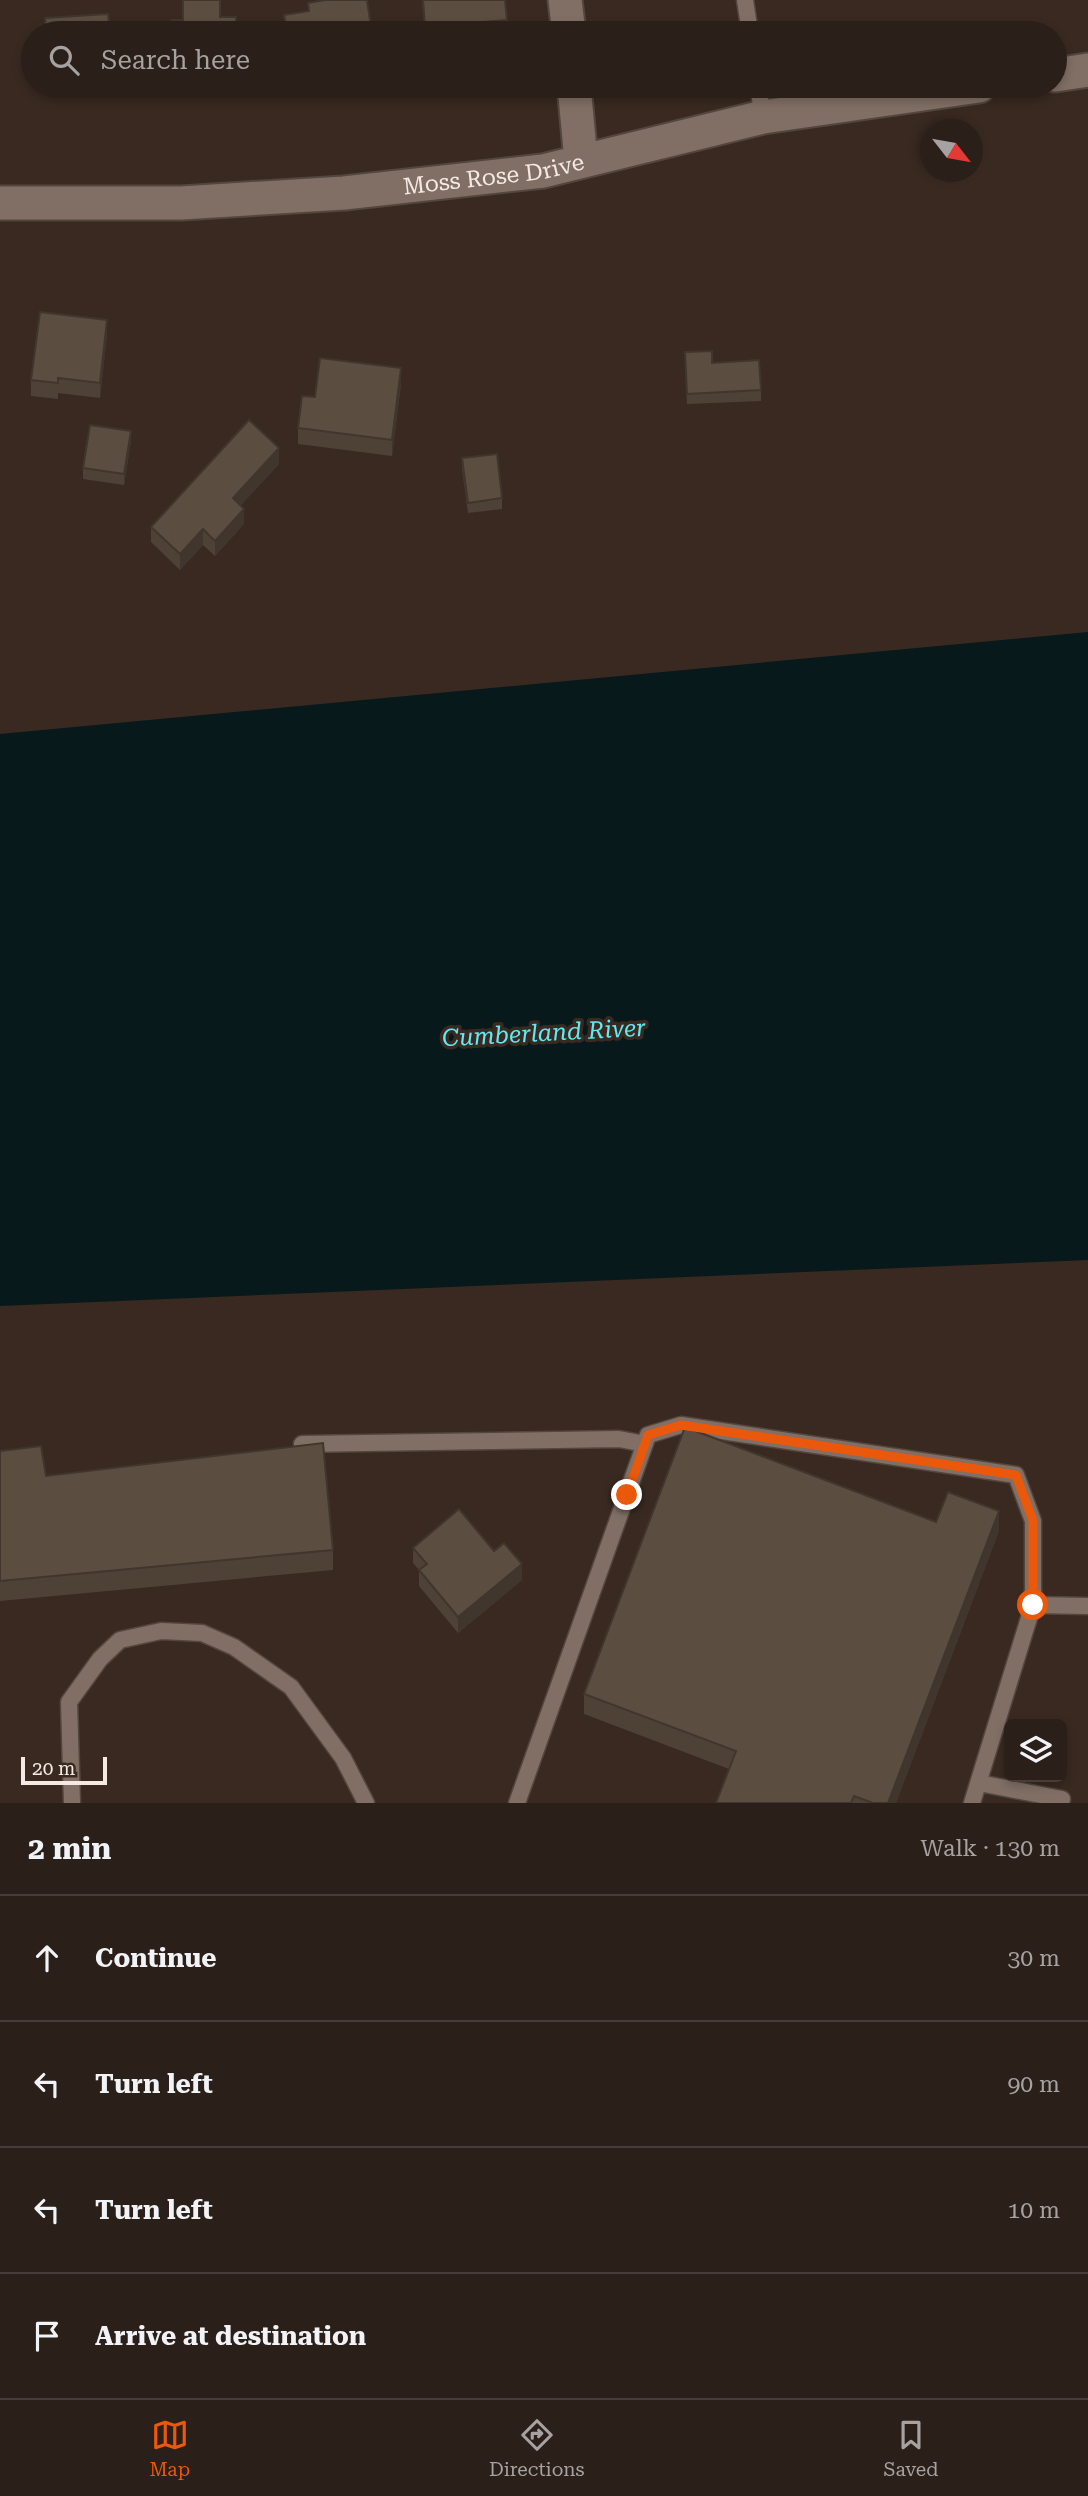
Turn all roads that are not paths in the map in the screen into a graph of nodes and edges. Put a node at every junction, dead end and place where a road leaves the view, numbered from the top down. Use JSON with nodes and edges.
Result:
{"nodes":[{"id":1,"x":565,"y":0,"type":"edge"},
{"id":2,"x":745,"y":0,"type":"edge"},
{"id":3,"x":568,"y":21,"type":"edge"},
{"id":4,"x":748,"y":21,"type":"edge"},
{"id":5,"x":1088,"y":70,"type":"edge"},
{"id":6,"x":1067,"y":73,"type":"edge"},
{"id":7,"x":575,"y":98,"type":"edge"},
{"id":8,"x":805,"y":98,"type":"edge"},
{"id":9,"x":761,"y":101,"type":"edge"},
{"id":10,"x":581,"y":160,"type":"junction"},
{"id":11,"x":0,"y":203,"type":"edge"},
{"id":12,"x":302,"y":1444,"type":"edge"},
{"id":13,"x":645,"y":1444,"type":"junction"},
{"id":14,"x":1033,"y":1605,"type":"junction"},
{"id":15,"x":1088,"y":1606,"type":"edge"},
{"id":16,"x":979,"y":1783,"type":"junction"},
{"id":17,"x":72,"y":1803,"type":"edge"},
{"id":18,"x":366,"y":1803,"type":"edge"},
{"id":19,"x":517,"y":1803,"type":"edge"},
{"id":20,"x":972,"y":1803,"type":"edge"},
{"id":21,"x":1062,"y":1803,"type":"edge"}],
"edges":[{"from":1,"to":3,"type":"street"},
{"from":2,"to":4,"type":"lane"},
{"from":5,"to":6,"type":"street"},
{"from":7,"to":10,"type":"street"},
{"from":8,"to":9,"type":"street","name":"Moss Rose Drive"},
{"from":9,"to":10,"type":"street","name":"Moss Rose Drive"},
{"from":10,"to":11,"type":"street","name":"Moss Rose Drive"},
{"from":12,"to":13,"type":"lane"},
{"from":13,"to":14,"type":"lane"},
{"from":13,"to":19,"type":"lane"},
{"from":14,"to":15,"type":"lane"},
{"from":14,"to":16,"type":"lane"},
{"from":16,"to":20,"type":"lane"},
{"from":16,"to":21,"type":"lane"},
{"from":17,"to":18,"type":"lane"}]}
